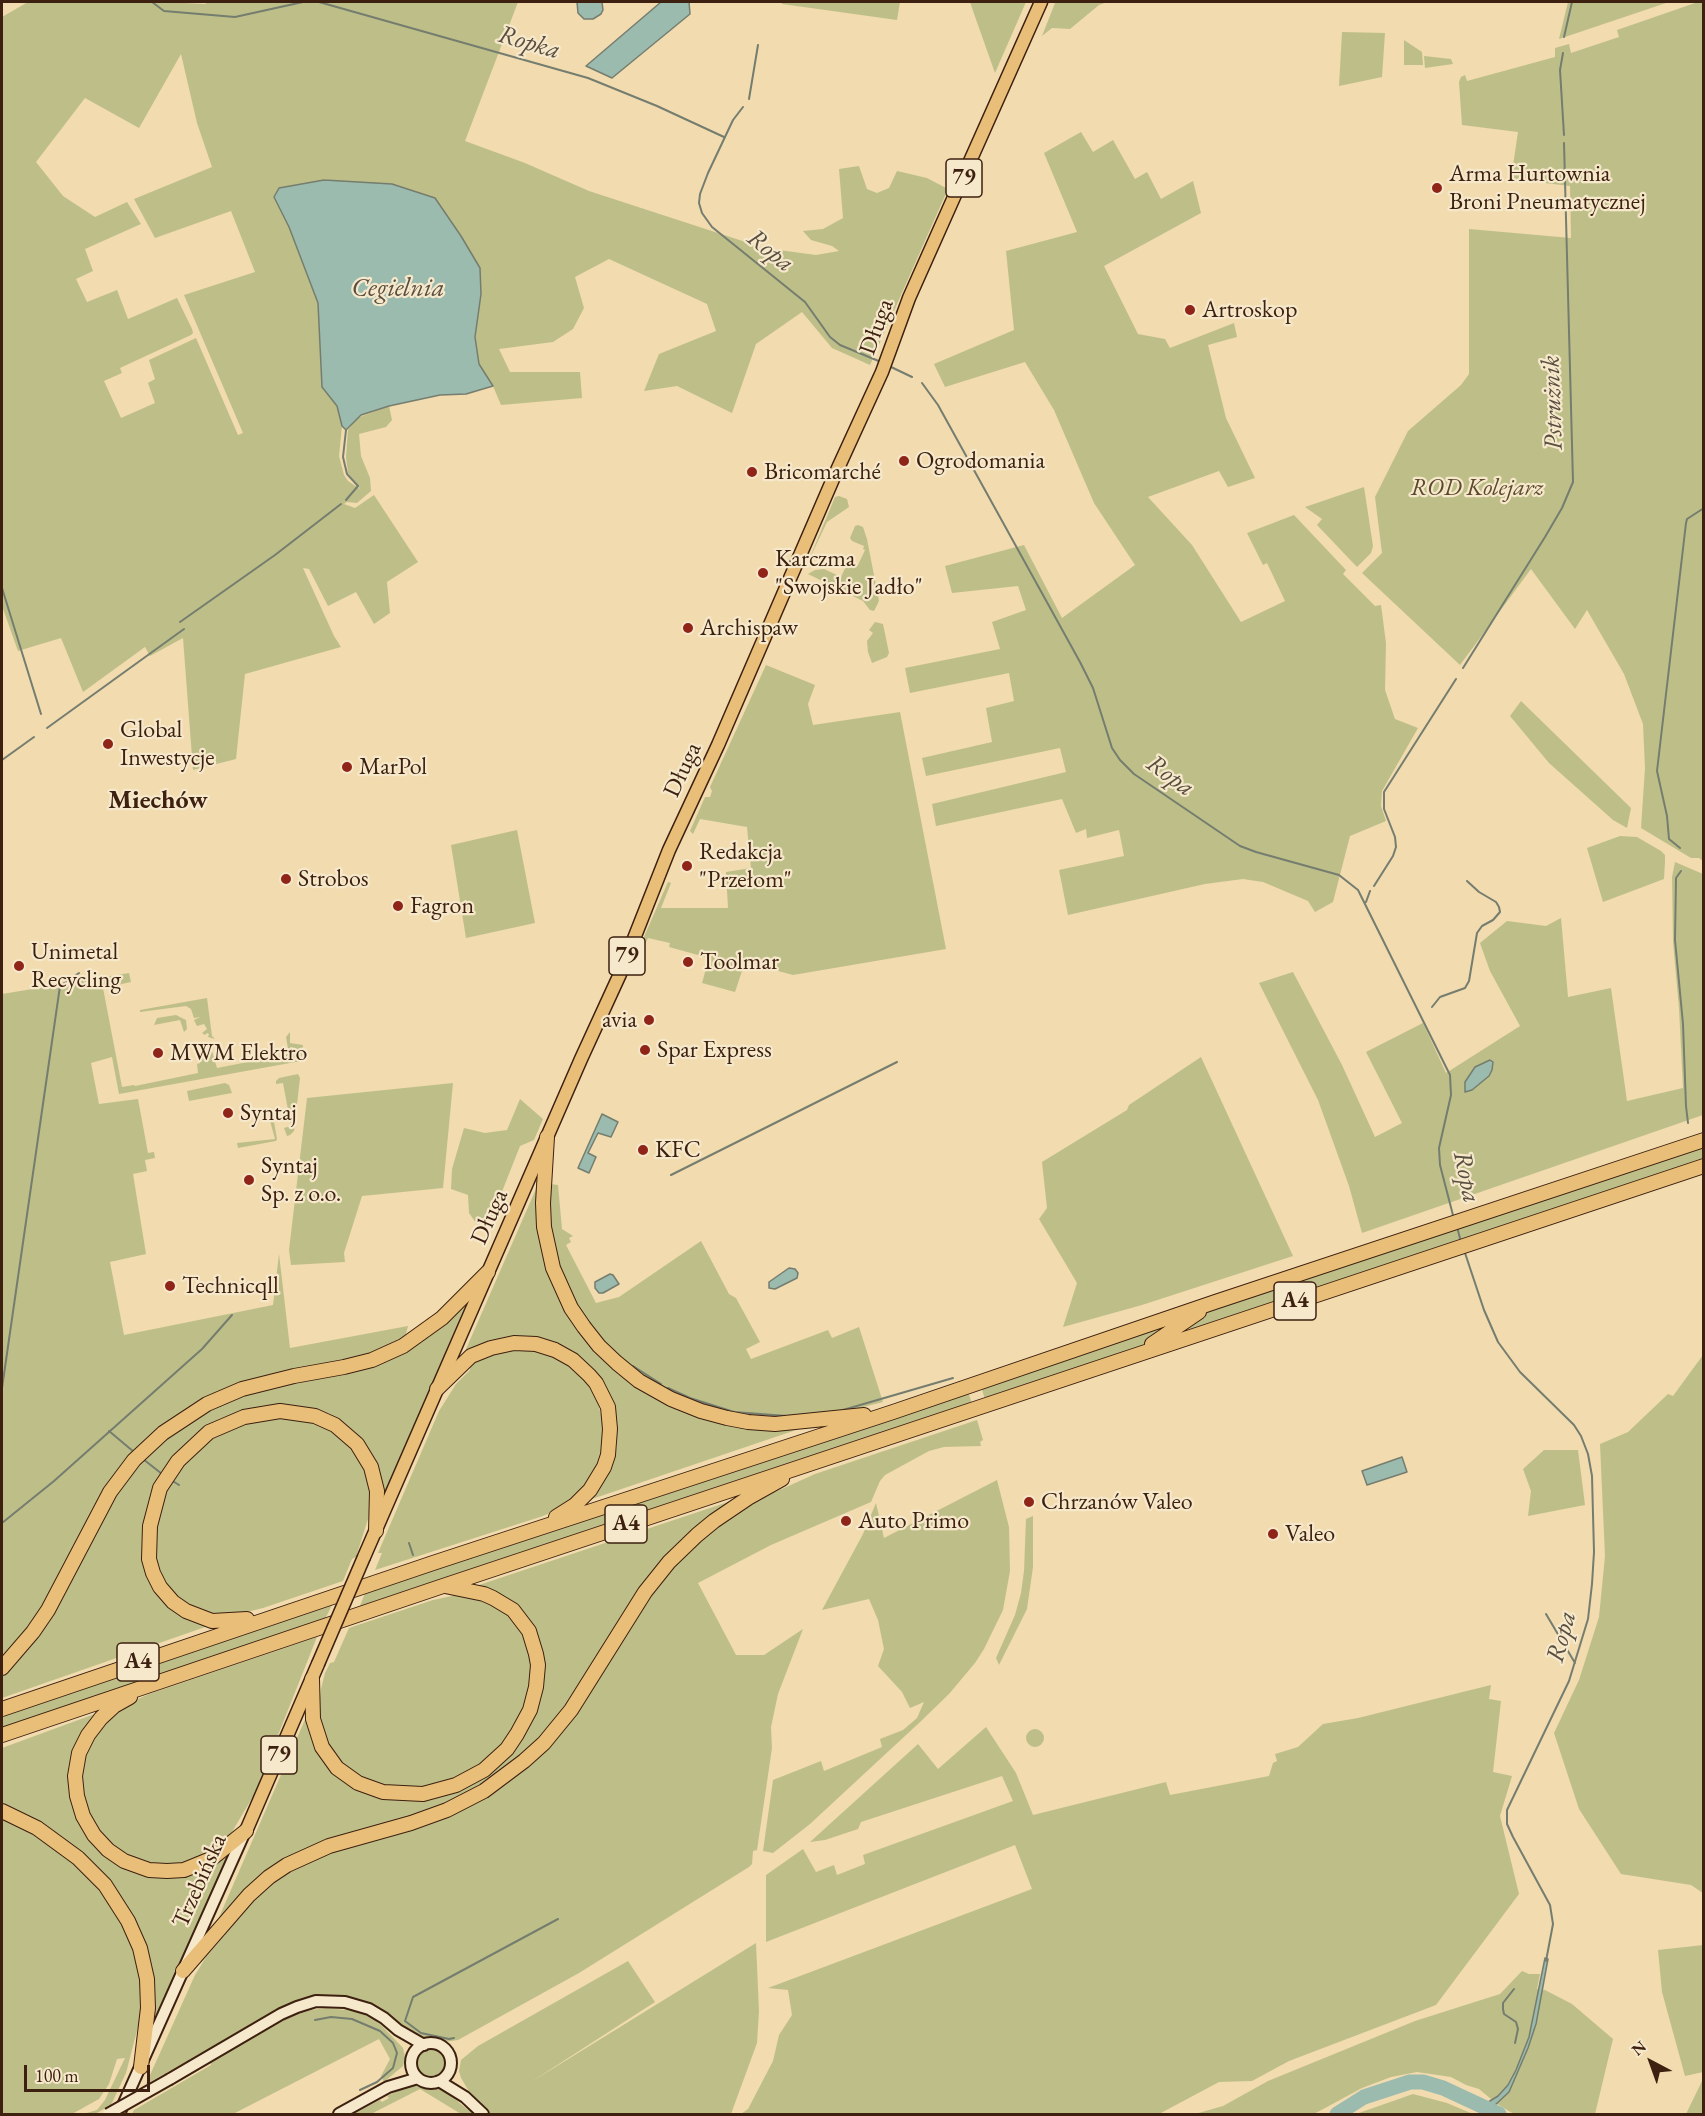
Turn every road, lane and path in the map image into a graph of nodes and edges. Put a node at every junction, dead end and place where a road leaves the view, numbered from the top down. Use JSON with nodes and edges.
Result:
{"nodes":[{"id":1,"x":1041,"y":2,"type":"edge"},
{"id":2,"x":547,"y":1137,"type":"junction"},
{"id":3,"x":1704,"y":1140,"type":"edge"},
{"id":4,"x":1704,"y":1166,"type":"edge"},
{"id":5,"x":488,"y":1272,"type":"junction"},
{"id":6,"x":1215,"y":1302,"type":"junction"},
{"id":7,"x":1138,"y":1353,"type":"junction"},
{"id":8,"x":437,"y":1389,"type":"junction"},
{"id":9,"x":893,"y":1412,"type":"junction"},
{"id":10,"x":810,"y":1463,"type":"junction"},
{"id":11,"x":376,"y":1531,"type":"junction"},
{"id":12,"x":530,"y":1531,"type":"junction"},
{"id":13,"x":443,"y":1586,"type":"junction"},
{"id":14,"x":275,"y":1615,"type":"junction"},
{"id":15,"x":318,"y":1664,"type":"joint"},
{"id":16,"x":2,"y":1668,"type":"edge"},
{"id":17,"x":312,"y":1679,"type":"junction"},
{"id":18,"x":154,"y":1682,"type":"junction"},
{"id":19,"x":2,"y":1709,"type":"edge"},
{"id":20,"x":2,"y":1735,"type":"edge"},
{"id":21,"x":2,"y":1811,"type":"edge"},
{"id":22,"x":246,"y":1831,"type":"junction"},
{"id":23,"x":183,"y":1971,"type":"junction"},
{"id":24,"x":398,"y":2030,"type":"junction"},
{"id":25,"x":424,"y":2045,"type":"junction"},
{"id":26,"x":412,"y":2061,"type":"junction"},
{"id":27,"x":141,"y":2067,"type":"junction"},
{"id":28,"x":449,"y":2071,"type":"junction"},
{"id":29,"x":418,"y":2078,"type":"junction"},
{"id":30,"x":439,"y":2081,"type":"junction"},
{"id":31,"x":388,"y":2087,"type":"junction"},
{"id":32,"x":465,"y":2097,"type":"junction"},
{"id":33,"x":108,"y":2115,"type":"edge"},
{"id":34,"x":120,"y":2115,"type":"edge"},
{"id":35,"x":339,"y":2115,"type":"edge"},
{"id":36,"x":483,"y":2115,"type":"edge"}],
"edges":[{"from":1,"to":2,"type":"main road","name":"Długa","number":"79"},
{"from":2,"to":5,"type":"main road","name":"Długa","number":"79"},
{"from":2,"to":9,"type":"highway"},
{"from":3,"to":6,"type":"highway","number":"A4"},
{"from":4,"to":7,"type":"highway","number":"A4"},
{"from":5,"to":8,"type":"main road","name":"Długa","number":"79"},
{"from":5,"to":16,"type":"highway"},
{"from":6,"to":7,"type":"highway","number":"A4"},
{"from":6,"to":9,"type":"highway","number":"A4"},
{"from":7,"to":10,"type":"highway","number":"A4"},
{"from":8,"to":11,"type":"main road","name":"Długa","number":"79"},
{"from":8,"to":12,"type":"highway"},
{"from":9,"to":12,"type":"highway","number":"A4"},
{"from":10,"to":13,"type":"highway","number":"A4"},
{"from":10,"to":23,"type":"highway"},
{"from":11,"to":14,"type":"highway"},
{"from":11,"to":15,"type":"main road","name":"Długa","number":"79","bridge":true},
{"from":12,"to":14,"type":"highway","number":"A4"},
{"from":13,"to":17,"type":"highway"},
{"from":13,"to":18,"type":"highway","number":"A4"},
{"from":14,"to":19,"type":"highway","number":"A4"},
{"from":15,"to":17,"type":"main road","name":"Trzebińska","number":"79"},
{"from":17,"to":22,"type":"main road","name":"Trzebińska","number":"79"},
{"from":18,"to":20,"type":"highway","number":"A4"},
{"from":18,"to":22,"type":"highway"},
{"from":21,"to":27,"type":"highway"},
{"from":22,"to":23,"type":"main road","name":"Trzebińska","number":"79"},
{"from":23,"to":27,"type":"main road","name":"Trzebińska","number":"79"},
{"from":24,"to":25,"type":"main road"},
{"from":24,"to":26,"type":"main road"},
{"from":24,"to":33,"type":"main road","bridge":true},
{"from":25,"to":26,"type":"main road"},
{"from":25,"to":28,"type":"main road"},
{"from":26,"to":29,"type":"main road"},
{"from":26,"to":31,"type":"main road"},
{"from":27,"to":34,"type":"main road","name":"Trzebińska","number":"79"},
{"from":28,"to":30,"type":"main road"},
{"from":28,"to":32,"type":"main road"},
{"from":29,"to":30,"type":"main road"},
{"from":29,"to":31,"type":"main road"},
{"from":30,"to":32,"type":"main road"},
{"from":31,"to":35,"type":"main road"},
{"from":32,"to":36,"type":"main road"}]}
